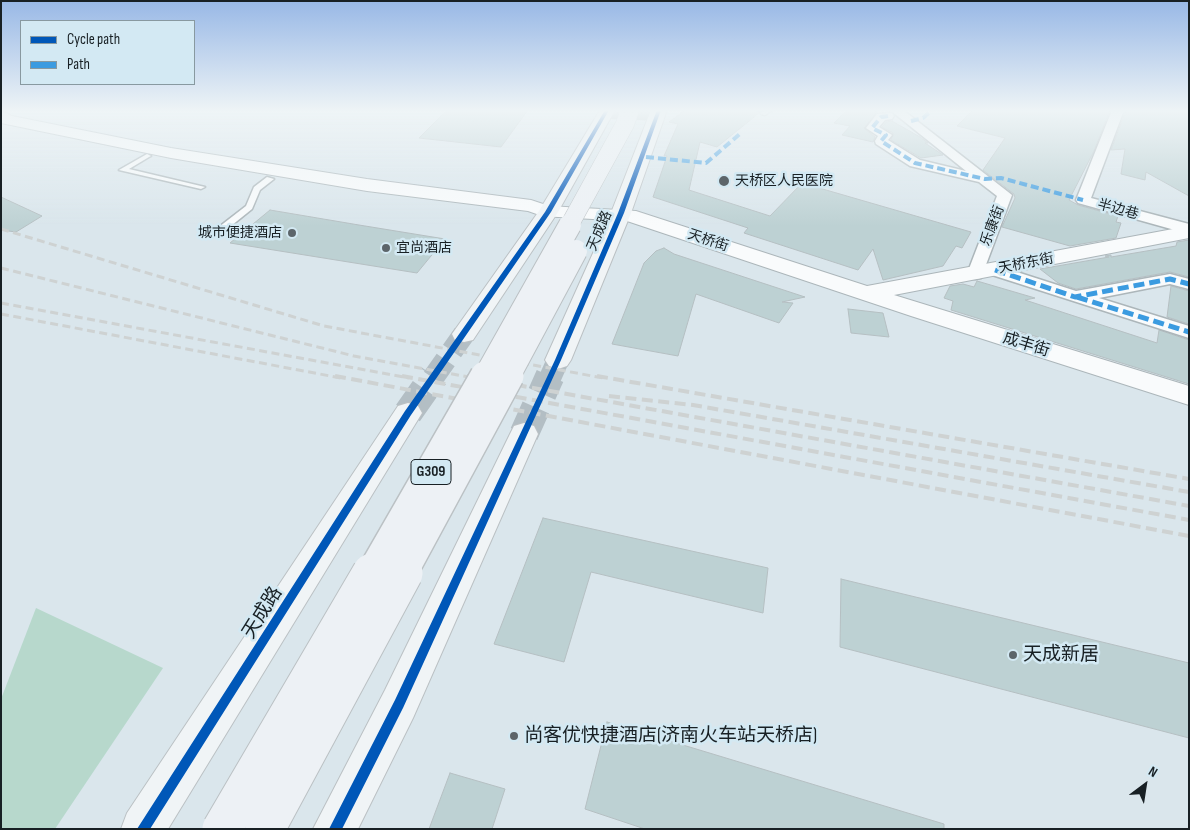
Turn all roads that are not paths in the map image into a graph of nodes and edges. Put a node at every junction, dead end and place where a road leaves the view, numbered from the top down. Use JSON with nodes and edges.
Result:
{"nodes":[{"id":1,"x":112,"y":149,"type":"edge"},
{"id":2,"x":150,"y":149,"type":"edge"},
{"id":3,"x":586,"y":149,"type":"edge"},
{"id":4,"x":612,"y":149,"type":"edge"},
{"id":5,"x":630,"y":149,"type":"edge"},
{"id":6,"x":643,"y":149,"type":"edge"},
{"id":7,"x":894,"y":149,"type":"edge"},
{"id":8,"x":942,"y":149,"type":"edge"},
{"id":9,"x":1103,"y":149,"type":"edge"},
{"id":10,"x":147,"y":156,"type":"junction"},
{"id":11,"x":270,"y":178,"type":"junction"},
{"id":12,"x":985,"y":179,"type":"junction"},
{"id":13,"x":201,"y":187,"type":"dead end"},
{"id":14,"x":548,"y":212,"type":"junction"},
{"id":15,"x":621,"y":213,"type":"junction"},
{"id":16,"x":1189,"y":230,"type":"edge"},
{"id":17,"x":218,"y":232,"type":"dead end"},
{"id":18,"x":1166,"y":237,"type":"junction"},
{"id":19,"x":1189,"y":243,"type":"edge"},
{"id":20,"x":985,"y":272,"type":"junction"},
{"id":21,"x":1189,"y":284,"type":"edge"},
{"id":22,"x":864,"y":293,"type":"junction"},
{"id":23,"x":1075,"y":297,"type":"junction"},
{"id":24,"x":1189,"y":332,"type":"edge"},
{"id":25,"x":464,"y":334,"type":"tunnel mouth"},
{"id":26,"x":558,"y":360,"type":"tunnel mouth"},
{"id":27,"x":1189,"y":396,"type":"edge"},
{"id":28,"x":408,"y":413,"type":"tunnel mouth"},
{"id":29,"x":524,"y":434,"type":"tunnel mouth"},
{"id":30,"x":143,"y":829,"type":"edge"},
{"id":31,"x":222,"y":829,"type":"edge"},
{"id":32,"x":265,"y":829,"type":"edge"},
{"id":33,"x":335,"y":829,"type":"edge"}],
"edges":[{"from":1,"to":10,"type":"main road"},
{"from":2,"to":14,"type":"main road"},
{"from":3,"to":14,"type":"main road"},
{"from":4,"to":31,"type":"highway","name":"天成路","number":"G309","bridge":true},
{"from":5,"to":32,"type":"highway","name":"天成路","number":"G309","bridge":true},
{"from":6,"to":15,"type":"main road","name":"天成路"},
{"from":7,"to":12,"type":"street"},
{"from":8,"to":12,"type":"street","name":"乐康街"},
{"from":9,"to":16,"type":"street","name":"半边巷"},
{"from":10,"to":11,"type":"main road"},
{"from":10,"to":13,"type":"lane"},
{"from":11,"to":14,"type":"main road"},
{"from":11,"to":17,"type":"lane"},
{"from":12,"to":20,"type":"street","name":"乐康街"},
{"from":14,"to":15,"type":"main road","name":"天桥街"},
{"from":14,"to":25,"type":"main road"},
{"from":15,"to":22,"type":"main road","name":"天桥街"},
{"from":15,"to":26,"type":"main road","name":"天成路"},
{"from":16,"to":18,"type":"main road","name":"天桥东街"},
{"from":18,"to":19,"type":"street"},
{"from":18,"to":20,"type":"main road","name":"天桥东街"},
{"from":20,"to":22,"type":"main road","name":"天桥东街"},
{"from":20,"to":23,"type":"street"},
{"from":21,"to":23,"type":"street"},
{"from":22,"to":27,"type":"main road","name":"成丰街"},
{"from":23,"to":24,"type":"street"},
{"from":28,"to":30,"type":"main road","name":"天成路"},
{"from":29,"to":33,"type":"main road"}]}
